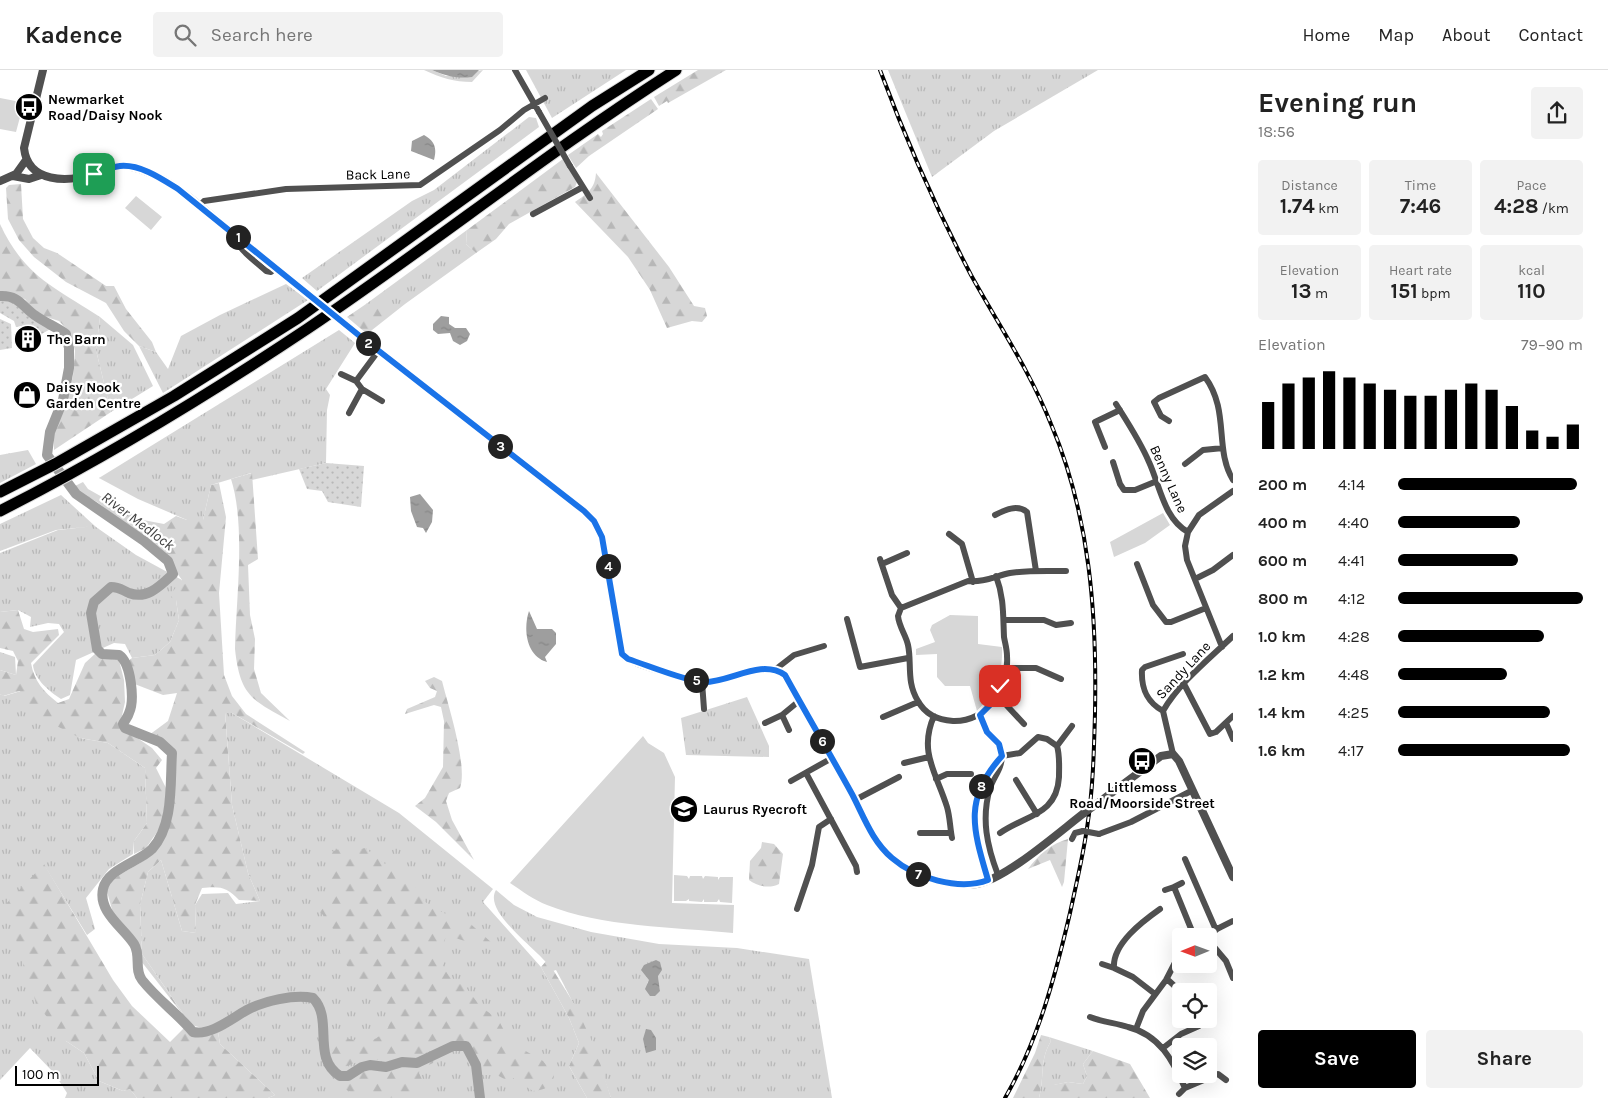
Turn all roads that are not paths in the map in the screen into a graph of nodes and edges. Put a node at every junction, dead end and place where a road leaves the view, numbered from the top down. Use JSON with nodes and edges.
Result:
{"nodes":[{"id":1,"x":43,"y":70,"type":"edge"},
{"id":2,"x":515,"y":70,"type":"edge"},
{"id":3,"x":649,"y":70,"type":"edge"},
{"id":4,"x":676,"y":70,"type":"edge"},
{"id":5,"x":545,"y":98,"type":"dead end"},
{"id":6,"x":534,"y":104,"type":"junction"},
{"id":7,"x":26,"y":160,"type":"junction"},
{"id":8,"x":41,"y":175,"type":"junction"},
{"id":9,"x":14,"y":176,"type":"junction"},
{"id":10,"x":0,"y":182,"type":"edge"},
{"id":11,"x":583,"y":187,"type":"junction"},
{"id":12,"x":590,"y":198,"type":"dead end"},
{"id":13,"x":199,"y":206,"type":"junction"},
{"id":14,"x":533,"y":214,"type":"dead end"},
{"id":15,"x":376,"y":353,"type":"junction"},
{"id":16,"x":342,"y":374,"type":"dead end"},
{"id":17,"x":356,"y":381,"type":"junction"},
{"id":18,"x":362,"y":389,"type":"junction"},
{"id":19,"x":382,"y":401,"type":"dead end"},
{"id":20,"x":1116,"y":404,"type":"dead end"},
{"id":21,"x":1120,"y":410,"type":"junction"},
{"id":22,"x":349,"y":413,"type":"dead end"},
{"id":23,"x":1169,"y":421,"type":"dead end"},
{"id":24,"x":1105,"y":447,"type":"dead end"},
{"id":25,"x":1224,"y":448,"type":"junction"},
{"id":26,"x":1113,"y":462,"type":"dead end"},
{"id":27,"x":1185,"y":464,"type":"dead end"},
{"id":28,"x":1157,"y":480,"type":"junction"},
{"id":29,"x":1233,"y":480,"type":"edge"},
{"id":30,"x":1233,"y":491,"type":"edge"},
{"id":31,"x":0,"y":492,"type":"edge"},
{"id":32,"x":0,"y":511,"type":"edge"},
{"id":33,"x":996,"y":514,"type":"dead end"},
{"id":34,"x":1188,"y":532,"type":"junction"},
{"id":35,"x":949,"y":534,"type":"dead end"},
{"id":36,"x":907,"y":554,"type":"dead end"},
{"id":37,"x":1233,"y":555,"type":"edge"},
{"id":38,"x":1137,"y":564,"type":"dead end"},
{"id":39,"x":1036,"y":571,"type":"junction"},
{"id":40,"x":1066,"y":571,"type":"dead end"},
{"id":41,"x":996,"y":576,"type":"junction"},
{"id":42,"x":1195,"y":578,"type":"junction"},
{"id":43,"x":970,"y":581,"type":"junction"},
{"id":44,"x":901,"y":608,"type":"junction"},
{"id":45,"x":1206,"y":608,"type":"junction"},
{"id":46,"x":847,"y":619,"type":"dead end"},
{"id":47,"x":1005,"y":620,"type":"junction"},
{"id":48,"x":1070,"y":623,"type":"dead end"},
{"id":49,"x":1233,"y":636,"type":"edge"},
{"id":50,"x":824,"y":646,"type":"dead end"},
{"id":51,"x":1222,"y":647,"type":"junction"},
{"id":52,"x":1183,"y":654,"type":"dead end"},
{"id":53,"x":908,"y":658,"type":"junction"},
{"id":54,"x":1006,"y":668,"type":"junction"},
{"id":55,"x":776,"y":669,"type":"junction"},
{"id":56,"x":1061,"y":679,"type":"dead end"},
{"id":57,"x":702,"y":682,"type":"junction"},
{"id":58,"x":1184,"y":684,"type":"junction"},
{"id":59,"x":997,"y":695,"type":"junction"},
{"id":60,"x":799,"y":701,"type":"junction"},
{"id":61,"x":918,"y":702,"type":"junction"},
{"id":62,"x":704,"y":709,"type":"dead end"},
{"id":63,"x":1162,"y":711,"type":"junction"},
{"id":64,"x":782,"y":715,"type":"junction"},
{"id":65,"x":980,"y":715,"type":"junction"},
{"id":66,"x":934,"y":716,"type":"junction"},
{"id":67,"x":1233,"y":716,"type":"edge"},
{"id":68,"x":882,"y":717,"type":"dead end"},
{"id":69,"x":765,"y":723,"type":"dead end"},
{"id":70,"x":1226,"y":723,"type":"junction"},
{"id":71,"x":1024,"y":724,"type":"dead end"},
{"id":72,"x":1072,"y":726,"type":"dead end"},
{"id":73,"x":788,"y":730,"type":"dead end"},
{"id":74,"x":1233,"y":739,"type":"edge"},
{"id":75,"x":1056,"y":746,"type":"junction"},
{"id":76,"x":1172,"y":754,"type":"junction"},
{"id":77,"x":1002,"y":756,"type":"junction"},
{"id":78,"x":929,"y":757,"type":"junction"},
{"id":79,"x":832,"y":758,"type":"junction"},
{"id":80,"x":904,"y":764,"type":"dead end"},
{"id":81,"x":806,"y":773,"type":"junction"},
{"id":82,"x":971,"y":774,"type":"dead end"},
{"id":83,"x":899,"y":777,"type":"dead end"},
{"id":84,"x":936,"y":779,"type":"junction"},
{"id":85,"x":791,"y":780,"type":"dead end"},
{"id":86,"x":1016,"y":780,"type":"dead end"},
{"id":87,"x":1194,"y":790,"type":"junction"},
{"id":88,"x":855,"y":800,"type":"junction"},
{"id":89,"x":1037,"y":814,"type":"junction"},
{"id":90,"x":831,"y":819,"type":"junction"},
{"id":91,"x":920,"y":833,"type":"dead end"},
{"id":92,"x":1000,"y":833,"type":"dead end"},
{"id":93,"x":1072,"y":839,"type":"dead end"},
{"id":94,"x":1185,"y":859,"type":"dead end"},
{"id":95,"x":857,"y":872,"type":"dead end"},
{"id":96,"x":998,"y":875,"type":"junction"},
{"id":97,"x":1233,"y":877,"type":"edge"},
{"id":98,"x":988,"y":880,"type":"junction"},
{"id":99,"x":1182,"y":883,"type":"dead end"},
{"id":100,"x":1174,"y":887,"type":"junction"},
{"id":101,"x":1165,"y":890,"type":"dead end"},
{"id":102,"x":797,"y":909,"type":"dead end"},
{"id":103,"x":1160,"y":909,"type":"dead end"},
{"id":104,"x":1233,"y":921,"type":"edge"},
{"id":105,"x":1191,"y":928,"type":"edge"},
{"id":106,"x":1215,"y":928,"type":"edge"},
{"id":107,"x":1218,"y":929,"type":"edge"},
{"id":108,"x":1218,"y":952,"type":"edge"},
{"id":109,"x":1102,"y":964,"type":"dead end"},
{"id":110,"x":1114,"y":968,"type":"junction"},
{"id":111,"x":1172,"y":968,"type":"edge"},
{"id":112,"x":1233,"y":978,"type":"edge"},
{"id":113,"x":1166,"y":979,"type":"junction"},
{"id":114,"x":1172,"y":984,"type":"edge"},
{"id":115,"x":1155,"y":994,"type":"junction"},
{"id":116,"x":1090,"y":1017,"type":"dead end"},
{"id":117,"x":1194,"y":1028,"type":"edge"},
{"id":118,"x":1200,"y":1028,"type":"edge"},
{"id":119,"x":1136,"y":1029,"type":"junction"},
{"id":120,"x":1202,"y":1033,"type":"dead end"},
{"id":121,"x":1163,"y":1048,"type":"junction"},
{"id":122,"x":1226,"y":1080,"type":"dead end"},
{"id":123,"x":1185,"y":1088,"type":"junction"},
{"id":124,"x":1179,"y":1094,"type":"dead end"}],
"edges":[{"from":1,"to":7,"type":"street"},
{"from":2,"to":6,"type":"street"},
{"from":3,"to":31,"type":"highway"},
{"from":4,"to":32,"type":"highway"},
{"from":5,"to":6,"type":"street","name":"Back Lane"},
{"from":6,"to":11,"type":"street","bridge":true},
{"from":6,"to":13,"type":"street","name":"Back Lane"},
{"from":7,"to":8,"type":"street"},
{"from":7,"to":9,"type":"street"},
{"from":8,"to":9,"type":"street"},
{"from":8,"to":13,"type":"street"},
{"from":9,"to":10,"type":"street"},
{"from":11,"to":12,"type":"street"},
{"from":11,"to":14,"type":"street"},
{"from":13,"to":15,"type":"street","bridge":true},
{"from":15,"to":17,"type":"street"},
{"from":15,"to":57,"type":"street"},
{"from":16,"to":17,"type":"street"},
{"from":17,"to":18,"type":"street"},
{"from":18,"to":19,"type":"street"},
{"from":18,"to":22,"type":"street"},
{"from":20,"to":21,"type":"street","name":"Benny Lane"},
{"from":21,"to":24,"type":"street"},
{"from":21,"to":28,"type":"street","name":"Benny Lane"},
{"from":23,"to":25,"type":"street"},
{"from":25,"to":27,"type":"street"},
{"from":25,"to":29,"type":"street"},
{"from":26,"to":28,"type":"street"},
{"from":28,"to":34,"type":"street","name":"Benny Lane"},
{"from":30,"to":34,"type":"street"},
{"from":33,"to":39,"type":"street"},
{"from":34,"to":42,"type":"street","name":"Benny Lane"},
{"from":35,"to":43,"type":"street"},
{"from":36,"to":44,"type":"street"},
{"from":37,"to":42,"type":"street"},
{"from":38,"to":45,"type":"street"},
{"from":39,"to":40,"type":"street"},
{"from":39,"to":41,"type":"street"},
{"from":41,"to":43,"type":"street"},
{"from":41,"to":47,"type":"street"},
{"from":42,"to":45,"type":"street","name":"Benny Lane"},
{"from":43,"to":44,"type":"street"},
{"from":44,"to":53,"type":"street"},
{"from":45,"to":51,"type":"street","name":"Benny Lane"},
{"from":46,"to":53,"type":"street"},
{"from":47,"to":48,"type":"street"},
{"from":47,"to":54,"type":"street"},
{"from":49,"to":51,"type":"street","name":"Sandy Lane"},
{"from":50,"to":55,"type":"street"},
{"from":51,"to":58,"type":"street","name":"Sandy Lane"},
{"from":52,"to":63,"type":"street"},
{"from":53,"to":61,"type":"street"},
{"from":54,"to":56,"type":"street"},
{"from":54,"to":59,"type":"street"},
{"from":55,"to":57,"type":"street"},
{"from":55,"to":60,"type":"street"},
{"from":57,"to":62,"type":"street"},
{"from":58,"to":63,"type":"street","name":"Sandy Lane"},
{"from":58,"to":70,"type":"street"},
{"from":59,"to":65,"type":"street"},
{"from":59,"to":71,"type":"street"},
{"from":60,"to":64,"type":"street"},
{"from":60,"to":79,"type":"street"},
{"from":61,"to":66,"type":"street"},
{"from":61,"to":68,"type":"street"},
{"from":63,"to":76,"type":"street","name":"Sandy Lane"},
{"from":64,"to":69,"type":"street"},
{"from":64,"to":73,"type":"street"},
{"from":65,"to":66,"type":"street"},
{"from":65,"to":77,"type":"street"},
{"from":66,"to":78,"type":"street"},
{"from":67,"to":70,"type":"street"},
{"from":70,"to":74,"type":"street"},
{"from":72,"to":75,"type":"street"},
{"from":75,"to":77,"type":"street"},
{"from":75,"to":89,"type":"street"},
{"from":76,"to":87,"type":"street"},
{"from":76,"to":96,"type":"street","bridge":true},
{"from":77,"to":96,"type":"street"},
{"from":77,"to":98,"type":"street"},
{"from":78,"to":80,"type":"street"},
{"from":78,"to":84,"type":"street"},
{"from":79,"to":81,"type":"street"},
{"from":79,"to":88,"type":"street"},
{"from":81,"to":85,"type":"street"},
{"from":81,"to":90,"type":"street"},
{"from":82,"to":84,"type":"street"},
{"from":83,"to":88,"type":"street"},
{"from":84,"to":91,"type":"street"},
{"from":86,"to":89,"type":"street"},
{"from":87,"to":93,"type":"street","bridge":true},
{"from":87,"to":97,"type":"street"},
{"from":88,"to":98,"type":"street"},
{"from":89,"to":92,"type":"street"},
{"from":90,"to":95,"type":"street"},
{"from":90,"to":102,"type":"street"},
{"from":94,"to":106,"type":"street"},
{"from":96,"to":98,"type":"street"},
{"from":99,"to":100,"type":"street"},
{"from":100,"to":101,"type":"street"},
{"from":100,"to":105,"type":"street"},
{"from":103,"to":110,"type":"street"},
{"from":104,"to":107,"type":"street"},
{"from":108,"to":112,"type":"street"},
{"from":109,"to":110,"type":"street"},
{"from":110,"to":115,"type":"street"},
{"from":111,"to":113,"type":"street"},
{"from":113,"to":114,"type":"street"},
{"from":113,"to":115,"type":"street"},
{"from":115,"to":119,"type":"street"},
{"from":116,"to":119,"type":"street"},
{"from":117,"to":121,"type":"street"},
{"from":118,"to":120,"type":"street"},
{"from":119,"to":121,"type":"street"},
{"from":121,"to":123,"type":"street"},
{"from":122,"to":123,"type":"street"},
{"from":123,"to":124,"type":"street"}]}
